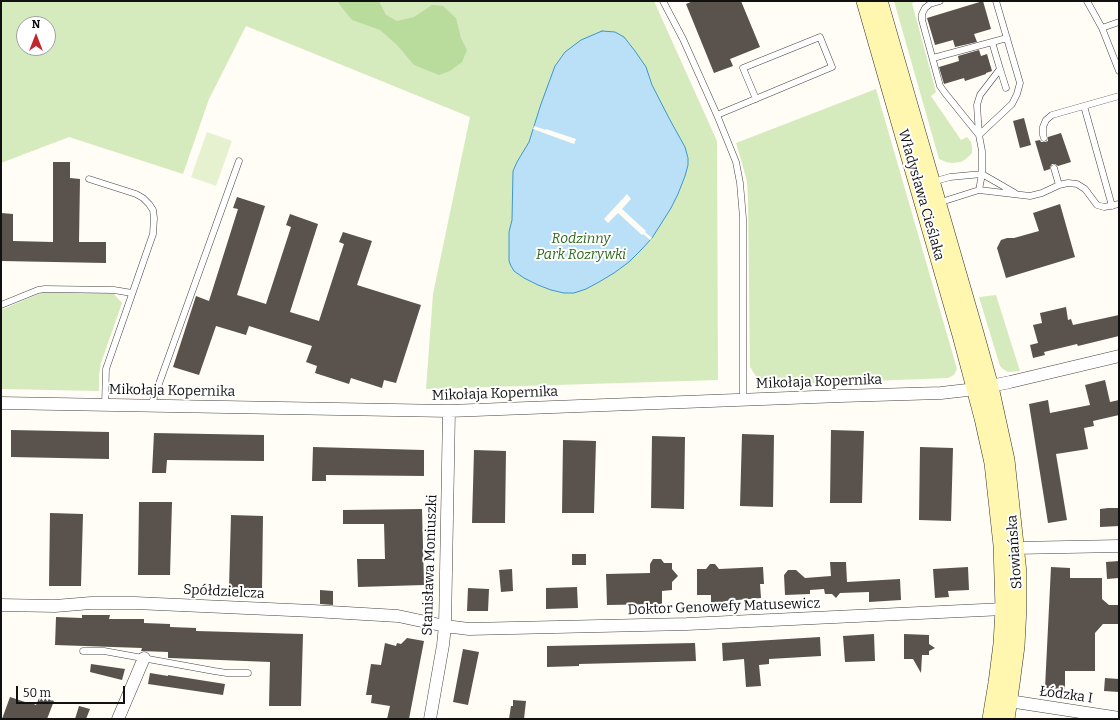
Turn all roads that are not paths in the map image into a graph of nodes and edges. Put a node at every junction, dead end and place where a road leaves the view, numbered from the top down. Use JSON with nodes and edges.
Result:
{"nodes":[{"id":1,"x":663,"y":1,"type":"edge"},
{"id":2,"x":865,"y":1,"type":"edge"},
{"id":3,"x":879,"y":1,"type":"edge"},
{"id":4,"x":940,"y":1,"type":"edge"},
{"id":5,"x":996,"y":1,"type":"edge"},
{"id":6,"x":1087,"y":1,"type":"edge"},
{"id":7,"x":1119,"y":22,"type":"edge"},
{"id":8,"x":1102,"y":28,"type":"junction"},
{"id":9,"x":1007,"y":38,"type":"junction"},
{"id":10,"x":992,"y":42,"type":"junction"},
{"id":11,"x":932,"y":58,"type":"junction"},
{"id":12,"x":1000,"y":69,"type":"junction"},
{"id":13,"x":1119,"y":71,"type":"edge"},
{"id":14,"x":1006,"y":88,"type":"dead end"},
{"id":15,"x":1119,"y":96,"type":"edge"},
{"id":16,"x":756,"y":99,"type":"junction"},
{"id":17,"x":1084,"y":106,"type":"junction"},
{"id":18,"x":717,"y":115,"type":"junction"},
{"id":19,"x":979,"y":135,"type":"junction"},
{"id":20,"x":1044,"y":138,"type":"dead end"},
{"id":21,"x":239,"y":161,"type":"dead end"},
{"id":22,"x":1054,"y":168,"type":"dead end"},
{"id":23,"x":982,"y":174,"type":"junction"},
{"id":24,"x":88,"y":179,"type":"dead end"},
{"id":25,"x":925,"y":184,"type":"junction"},
{"id":26,"x":1059,"y":186,"type":"junction"},
{"id":27,"x":979,"y":190,"type":"junction"},
{"id":28,"x":1016,"y":194,"type":"junction"},
{"id":29,"x":1119,"y":204,"type":"edge"},
{"id":30,"x":931,"y":205,"type":"junction"},
{"id":31,"x":1112,"y":206,"type":"junction"},
{"id":32,"x":132,"y":293,"type":"junction"},
{"id":33,"x":1,"y":305,"type":"edge"},
{"id":34,"x":1119,"y":356,"type":"edge"},
{"id":35,"x":983,"y":388,"type":"junction"},
{"id":36,"x":743,"y":400,"type":"junction"},
{"id":37,"x":1,"y":403,"type":"edge"},
{"id":38,"x":105,"y":405,"type":"junction"},
{"id":39,"x":151,"y":406,"type":"junction"},
{"id":40,"x":449,"y":411,"type":"junction"},
{"id":41,"x":1119,"y":546,"type":"edge"},
{"id":42,"x":1016,"y":548,"type":"junction"},
{"id":43,"x":1,"y":605,"type":"edge"},
{"id":44,"x":1004,"y":609,"type":"junction"},
{"id":45,"x":445,"y":626,"type":"junction"},
{"id":46,"x":83,"y":651,"type":"dead end"},
{"id":47,"x":144,"y":658,"type":"junction"},
{"id":48,"x":248,"y":673,"type":"dead end"},
{"id":49,"x":1009,"y":701,"type":"junction"},
{"id":50,"x":1119,"y":718,"type":"edge"},
{"id":51,"x":118,"y":719,"type":"edge"},
{"id":52,"x":430,"y":719,"type":"edge"},
{"id":53,"x":991,"y":719,"type":"edge"},
{"id":54,"x":1006,"y":719,"type":"edge"}],
"edges":[{"from":1,"to":18,"type":"lane"},
{"from":2,"to":25,"type":"street","name":"Władysława Cieślaka"},
{"from":3,"to":25,"type":"street","name":"Władysława Cieślaka"},
{"from":4,"to":11,"type":"lane"},
{"from":5,"to":9,"type":"lane"},
{"from":6,"to":8,"type":"lane"},
{"from":7,"to":8,"type":"lane"},
{"from":8,"to":13,"type":"lane"},
{"from":9,"to":10,"type":"lane"},
{"from":9,"to":19,"type":"lane"},
{"from":10,"to":11,"type":"lane"},
{"from":10,"to":12,"type":"lane"},
{"from":11,"to":19,"type":"lane"},
{"from":12,"to":14,"type":"lane"},
{"from":12,"to":19,"type":"lane"},
{"from":15,"to":17,"type":"lane"},
{"from":16,"to":16,"type":"lane"},
{"from":16,"to":18,"type":"lane"},
{"from":17,"to":20,"type":"lane"},
{"from":17,"to":31,"type":"lane"},
{"from":18,"to":36,"type":"lane"},
{"from":19,"to":23,"type":"lane"},
{"from":21,"to":39,"type":"lane"},
{"from":22,"to":26,"type":"lane"},
{"from":23,"to":25,"type":"lane"},
{"from":23,"to":27,"type":"lane"},
{"from":23,"to":28,"type":"lane"},
{"from":24,"to":32,"type":"lane"},
{"from":25,"to":30,"type":"street","name":"Władysława Cieślaka"},
{"from":26,"to":28,"type":"lane"},
{"from":26,"to":31,"type":"lane"},
{"from":27,"to":28,"type":"lane"},
{"from":27,"to":30,"type":"lane"},
{"from":29,"to":31,"type":"lane"},
{"from":30,"to":35,"type":"street","name":"Władysława Cieślaka"},
{"from":32,"to":33,"type":"lane"},
{"from":32,"to":38,"type":"lane"},
{"from":34,"to":35,"type":"street","name":"Mikołaja Kopernika"},
{"from":35,"to":36,"type":"street","name":"Mikołaja Kopernika"},
{"from":35,"to":42,"type":"street","name":"Słowiańska"},
{"from":35,"to":44,"type":"street","name":"Słowiańska"},
{"from":36,"to":40,"type":"street","name":"Mikołaja Kopernika"},
{"from":37,"to":38,"type":"street","name":"Mikołaja Kopernika"},
{"from":38,"to":39,"type":"street","name":"Mikołaja Kopernika"},
{"from":39,"to":40,"type":"street","name":"Mikołaja Kopernika"},
{"from":40,"to":45,"type":"street","name":"Stanisława Moniuszki"},
{"from":41,"to":42,"type":"street"},
{"from":42,"to":49,"type":"street","name":"Słowiańska"},
{"from":43,"to":45,"type":"street","name":"Spółdzielcza"},
{"from":44,"to":45,"type":"street","name":"Doktor Genowefy Matusewicz"},
{"from":44,"to":53,"type":"street","name":"Słowiańska"},
{"from":45,"to":52,"type":"street","name":"Stanisława Moniuszki"},
{"from":46,"to":47,"type":"lane"},
{"from":47,"to":48,"type":"lane"},
{"from":47,"to":51,"type":"street"},
{"from":49,"to":50,"type":"street","name":"Łódzka I"},
{"from":49,"to":54,"type":"street","name":"Słowiańska"}]}
